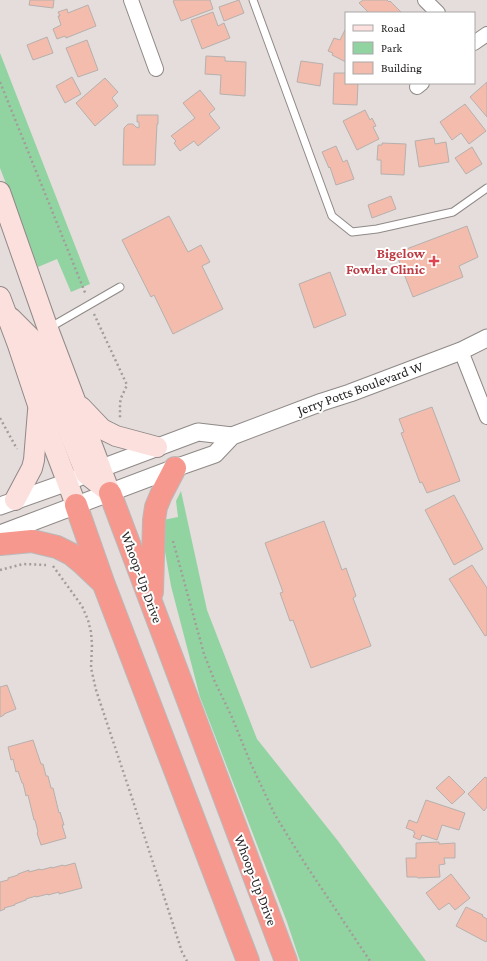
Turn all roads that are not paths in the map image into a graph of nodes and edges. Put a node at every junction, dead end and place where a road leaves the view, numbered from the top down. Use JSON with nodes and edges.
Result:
{"nodes":[{"id":1,"x":131,"y":0,"type":"edge"},
{"id":2,"x":254,"y":0,"type":"edge"},
{"id":3,"x":426,"y":0,"type":"edge"},
{"id":4,"x":437,"y":12,"type":"edge"},
{"id":5,"x":487,"y":34,"type":"edge"},
{"id":6,"x":475,"y":42,"type":"edge"},
{"id":7,"x":156,"y":69,"type":"dead end"},
{"id":8,"x":487,"y":188,"type":"edge"},
{"id":9,"x":0,"y":192,"type":"edge"},
{"id":10,"x":120,"y":287,"type":"dead end"},
{"id":11,"x":3,"y":305,"type":"edge"},
{"id":12,"x":35,"y":336,"type":"junction"},
{"id":13,"x":487,"y":338,"type":"edge"},
{"id":14,"x":461,"y":351,"type":"junction"},
{"id":15,"x":76,"y":401,"type":"junction"},
{"id":16,"x":38,"y":405,"type":"junction"},
{"id":17,"x":487,"y":417,"type":"edge"},
{"id":18,"x":232,"y":436,"type":"junction"},
{"id":19,"x":157,"y":447,"type":"junction"},
{"id":20,"x":175,"y":468,"type":"junction"},
{"id":21,"x":85,"y":474,"type":"junction"},
{"id":22,"x":110,"y":493,"type":"junction"},
{"id":23,"x":8,"y":503,"type":"edge"},
{"id":24,"x":76,"y":505,"type":"junction"},
{"id":25,"x":0,"y":534,"type":"edge"},
{"id":26,"x":0,"y":544,"type":"edge"},
{"id":27,"x":103,"y":582,"type":"junction"},
{"id":28,"x":152,"y":605,"type":"junction"},
{"id":29,"x":248,"y":961,"type":"edge"},
{"id":30,"x":286,"y":961,"type":"edge"}],
"edges":[{"from":1,"to":7,"type":"street"},
{"from":2,"to":8,"type":"lane"},
{"from":3,"to":4,"type":"street"},
{"from":5,"to":6,"type":"street"},
{"from":9,"to":12,"type":"main road","name":"Whoop-Up Drive"},
{"from":10,"to":12,"type":"lane"},
{"from":11,"to":12,"type":"main road","name":"Whoop-Up Drive"},
{"from":12,"to":15,"type":"main road","name":"Whoop-Up Drive"},
{"from":12,"to":16,"type":"main road","name":"Whoop-Up Drive"},
{"from":12,"to":21,"type":"main road"},
{"from":13,"to":14,"type":"street","name":"Jerry Potts Boulevard W"},
{"from":14,"to":17,"type":"street"},
{"from":14,"to":18,"type":"street","name":"Jerry Potts Boulevard W"},
{"from":15,"to":19,"type":"main road"},
{"from":15,"to":21,"type":"main road","name":"Whoop-Up Drive"},
{"from":16,"to":21,"type":"main road","name":"Whoop-Up Drive"},
{"from":16,"to":23,"type":"main road"},
{"from":18,"to":19,"type":"street","name":"Jerry Potts Boulevard W"},
{"from":18,"to":20,"type":"street","name":"Jerry Potts Boulevard W"},
{"from":19,"to":21,"type":"street","name":"Jerry Potts Boulevard W"},
{"from":20,"to":22,"type":"street","name":"Jerry Potts Boulevard W"},
{"from":20,"to":28,"type":"highway"},
{"from":21,"to":22,"type":"main road","name":"Whoop-Up Drive"},
{"from":21,"to":23,"type":"street","name":"Jerry Potts Boulevard W"},
{"from":21,"to":24,"type":"main road","name":"Whoop-Up Drive"},
{"from":22,"to":24,"type":"street","name":"Jerry Potts Boulevard W"},
{"from":22,"to":28,"type":"highway","name":"Whoop-Up Drive"},
{"from":24,"to":25,"type":"street","name":"Jerry Potts Boulevard W"},
{"from":24,"to":27,"type":"highway","name":"Whoop-Up Drive"},
{"from":26,"to":27,"type":"highway"},
{"from":27,"to":29,"type":"highway","name":"Whoop-Up Drive"},
{"from":28,"to":30,"type":"highway","name":"Whoop-Up Drive"}]}
